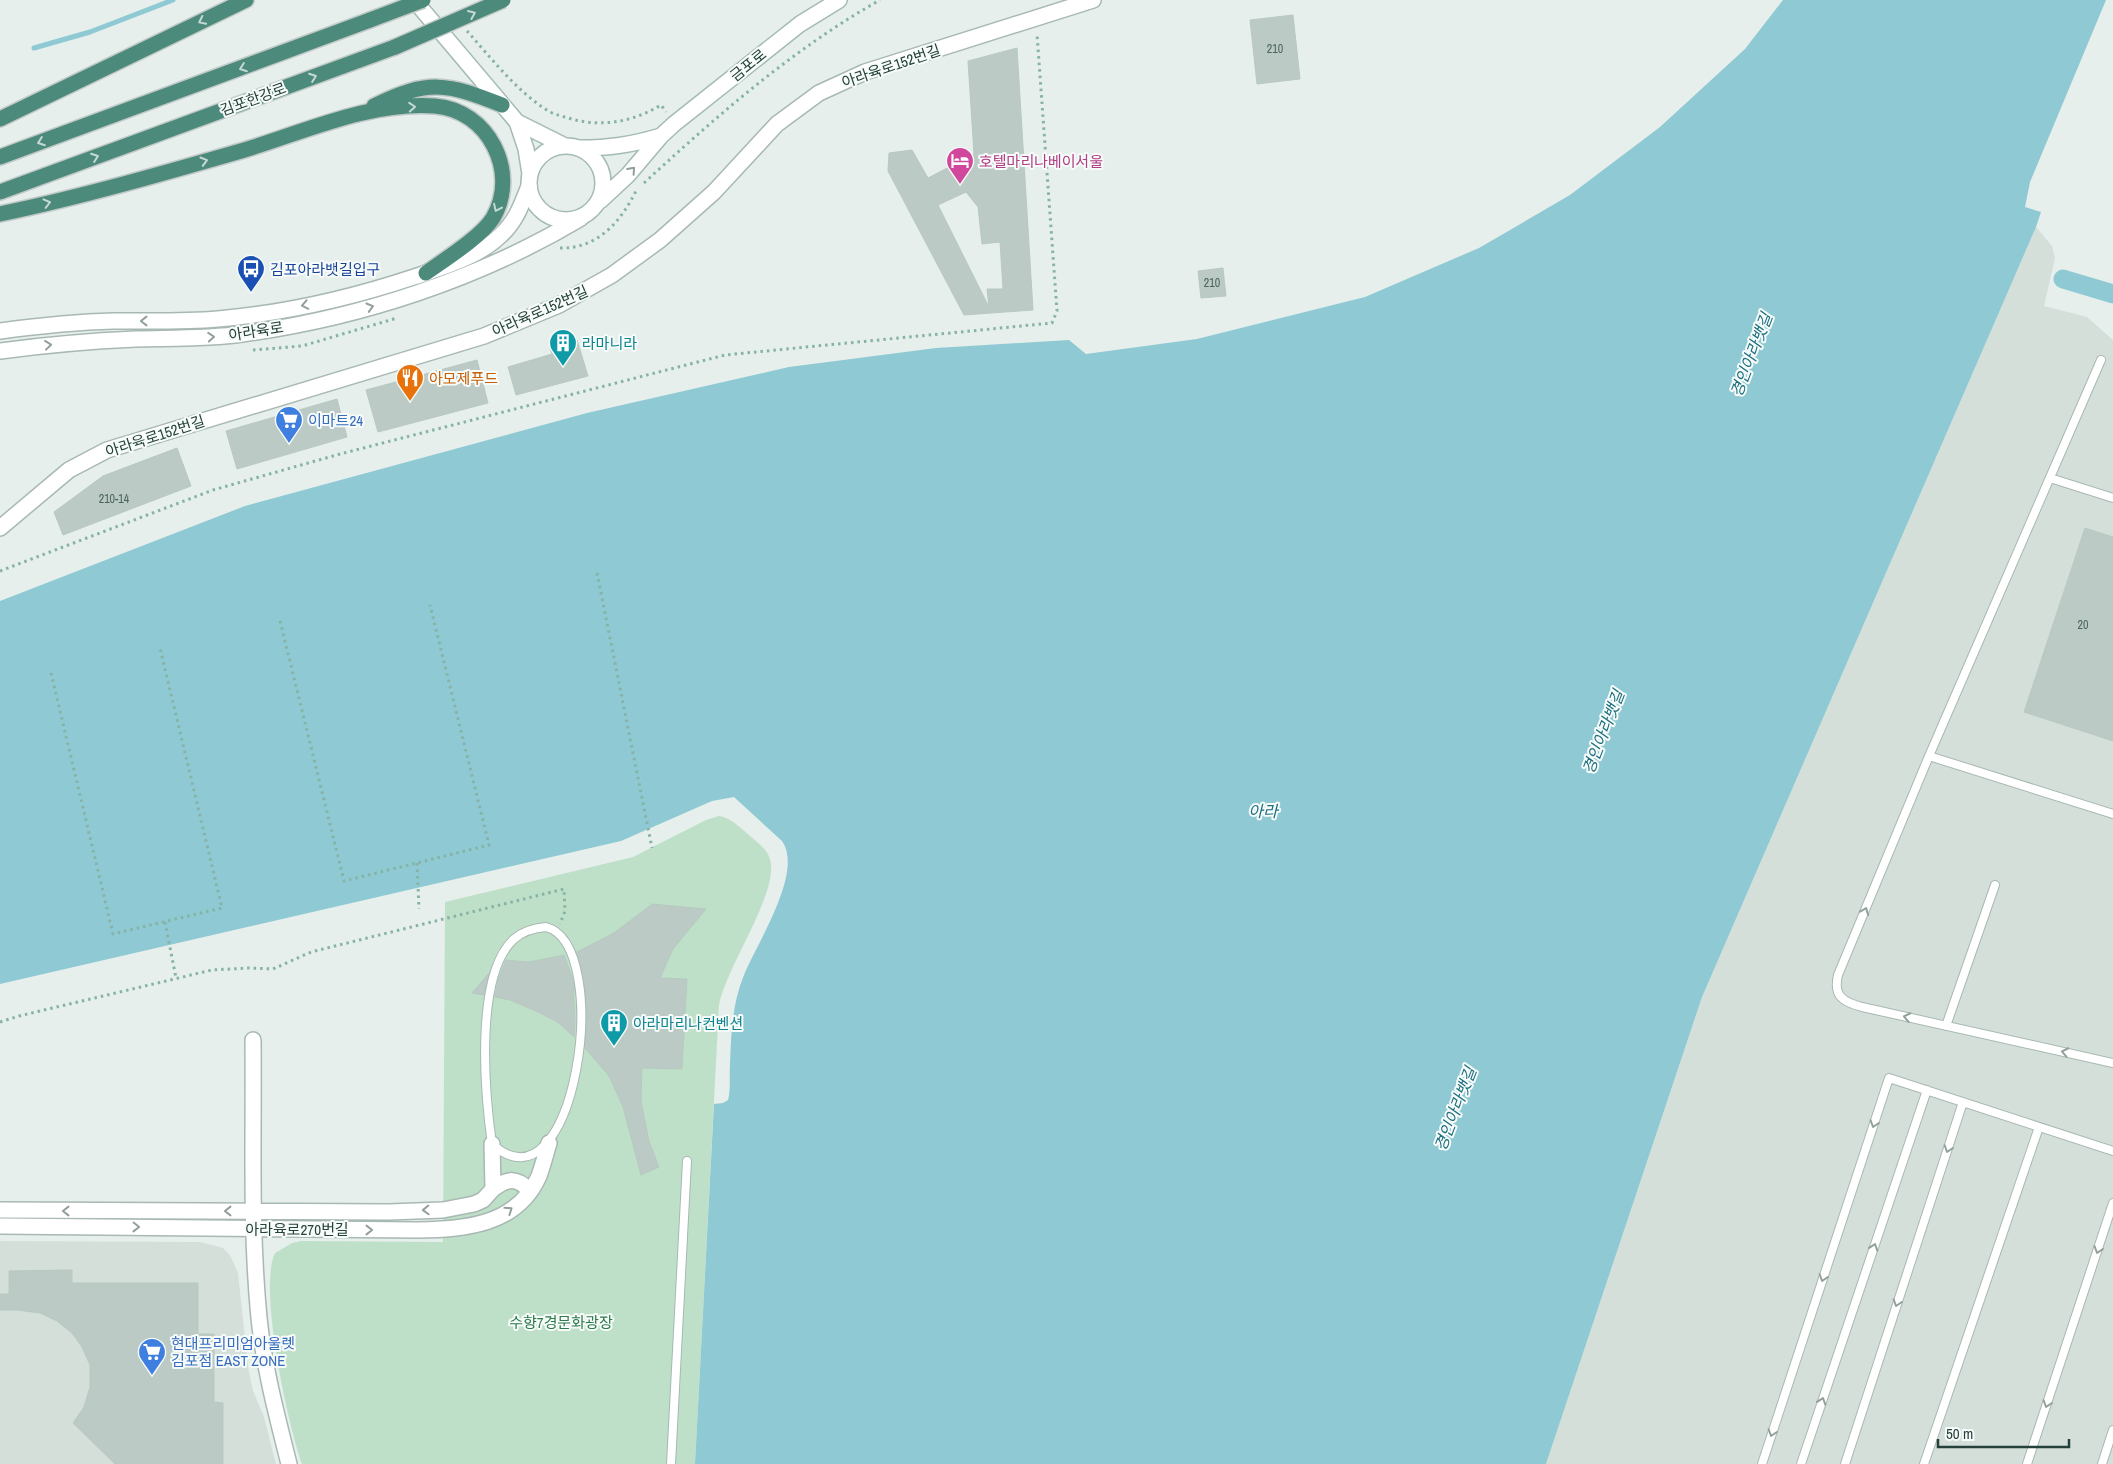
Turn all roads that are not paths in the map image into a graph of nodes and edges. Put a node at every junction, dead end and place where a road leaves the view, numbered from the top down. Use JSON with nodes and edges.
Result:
{"nodes":[{"id":1,"x":246,"y":0,"type":"edge"},
{"id":2,"x":414,"y":0,"type":"edge"},
{"id":3,"x":423,"y":0,"type":"edge"},
{"id":4,"x":504,"y":0,"type":"edge"},
{"id":5,"x":839,"y":0,"type":"edge"},
{"id":6,"x":1093,"y":0,"type":"edge"},
{"id":7,"x":502,"y":105,"type":"junction"},
{"id":8,"x":363,"y":111,"type":"junction"},
{"id":9,"x":0,"y":119,"type":"edge"},
{"id":10,"x":516,"y":122,"type":"junction"},
{"id":11,"x":661,"y":136,"type":"junction"},
{"id":12,"x":572,"y":147,"type":"junction"},
{"id":13,"x":0,"y":156,"type":"edge"},
{"id":14,"x":529,"y":180,"type":"junction"},
{"id":15,"x":0,"y":192,"type":"edge"},
{"id":16,"x":600,"y":200,"type":"junction"},
{"id":17,"x":0,"y":214,"type":"edge"},
{"id":18,"x":581,"y":218,"type":"junction"},
{"id":19,"x":426,"y":273,"type":"junction"},
{"id":20,"x":0,"y":331,"type":"edge"},
{"id":21,"x":0,"y":351,"type":"edge"},
{"id":22,"x":2101,"y":360,"type":"dead end"},
{"id":23,"x":2050,"y":478,"type":"junction"},
{"id":24,"x":2113,"y":498,"type":"edge"},
{"id":25,"x":0,"y":528,"type":"edge"},
{"id":26,"x":1928,"y":756,"type":"junction"},
{"id":27,"x":2113,"y":814,"type":"edge"},
{"id":28,"x":1995,"y":885,"type":"dead end"},
{"id":29,"x":1946,"y":1026,"type":"junction"},
{"id":30,"x":253,"y":1040,"type":"dead end"},
{"id":31,"x":2113,"y":1063,"type":"edge"},
{"id":32,"x":1927,"y":1090,"type":"junction"},
{"id":33,"x":1963,"y":1102,"type":"junction"},
{"id":34,"x":2039,"y":1127,"type":"junction"},
{"id":35,"x":549,"y":1143,"type":"junction"},
{"id":36,"x":492,"y":1144,"type":"junction"},
{"id":37,"x":2113,"y":1151,"type":"edge"},
{"id":38,"x":687,"y":1161,"type":"dead end"},
{"id":39,"x":493,"y":1189,"type":"junction"},
{"id":40,"x":530,"y":1190,"type":"junction"},
{"id":41,"x":2113,"y":1204,"type":"edge"},
{"id":42,"x":460,"y":1207,"type":"junction"},
{"id":43,"x":0,"y":1210,"type":"edge"},
{"id":44,"x":254,"y":1211,"type":"junction"},
{"id":45,"x":0,"y":1226,"type":"edge"},
{"id":46,"x":464,"y":1228,"type":"junction"},
{"id":47,"x":253,"y":1229,"type":"junction"},
{"id":48,"x":2113,"y":1430,"type":"edge"},
{"id":49,"x":289,"y":1464,"type":"edge"},
{"id":50,"x":671,"y":1464,"type":"edge"},
{"id":51,"x":1762,"y":1464,"type":"edge"},
{"id":52,"x":1801,"y":1464,"type":"edge"},
{"id":53,"x":1844,"y":1464,"type":"edge"},
{"id":54,"x":1924,"y":1464,"type":"edge"},
{"id":55,"x":2028,"y":1464,"type":"edge"},
{"id":56,"x":2102,"y":1464,"type":"edge"}],
"edges":[{"from":1,"to":9,"type":"highway","one_way":true},
{"from":2,"to":7,"type":"street"},
{"from":3,"to":13,"type":"highway","one_way":true,"bridge":true},
{"from":15,"to":4,"type":"highway","name":"김포한강로","one_way":true,"bridge":true},
{"from":5,"to":11,"type":"street","name":"금포로"},
{"from":6,"to":25,"type":"street","name":"아라육로152번길"},
{"from":7,"to":8,"type":"highway"},
{"from":7,"to":10,"type":"street"},
{"from":17,"to":8,"type":"highway","one_way":true},
{"from":8,"to":19,"type":"highway","one_way":true},
{"from":10,"to":12,"type":"street"},
{"from":10,"to":14,"type":"street"},
{"from":11,"to":12,"type":"street"},
{"from":16,"to":11,"type":"street","one_way":true},
{"from":12,"to":14,"type":"street"},
{"from":12,"to":16,"type":"street"},
{"from":14,"to":18,"type":"street"},
{"from":14,"to":19,"type":"street","name":"아라육로"},
{"from":16,"to":18,"type":"street"},
{"from":21,"to":18,"type":"street","name":"아라육로","one_way":true},
{"from":19,"to":20,"type":"street","name":"아라육로","one_way":true},
{"from":22,"to":23,"type":"lane"},
{"from":23,"to":24,"type":"lane"},
{"from":23,"to":26,"type":"lane"},
{"from":26,"to":27,"type":"lane"},
{"from":29,"to":26,"type":"lane","one_way":true},
{"from":28,"to":29,"type":"lane"},
{"from":31,"to":29,"type":"lane","one_way":true},
{"from":30,"to":44,"type":"street"},
{"from":32,"to":33,"type":"lane"},
{"from":32,"to":51,"type":"lane","one_way":true},
{"from":52,"to":32,"type":"lane","one_way":true},
{"from":33,"to":34,"type":"lane"},
{"from":33,"to":53,"type":"lane","one_way":true},
{"from":34,"to":37,"type":"lane"},
{"from":34,"to":54,"type":"lane"},
{"from":35,"to":36,"type":"lane"},
{"from":35,"to":36,"type":"lane"},
{"from":35,"to":40,"type":"street","name":"아라육로270번길"},
{"from":36,"to":39,"type":"street"},
{"from":38,"to":50,"type":"lane"},
{"from":39,"to":40,"type":"street","name":"아라육로270번길"},
{"from":39,"to":42,"type":"street","name":"아라육로270번길"},
{"from":46,"to":40,"type":"street","name":"아라육로270번길","one_way":true},
{"from":41,"to":55,"type":"lane","one_way":true},
{"from":42,"to":44,"type":"street","name":"아라육로270번길","one_way":true},
{"from":42,"to":46,"type":"street"},
{"from":44,"to":43,"type":"street","name":"아라육로270번길","one_way":true},
{"from":44,"to":47,"type":"street"},
{"from":45,"to":47,"type":"street","name":"아라육로270번길","one_way":true},
{"from":47,"to":46,"type":"street","name":"아라육로270번길","one_way":true},
{"from":47,"to":49,"type":"street"},
{"from":48,"to":56,"type":"lane"}]}
